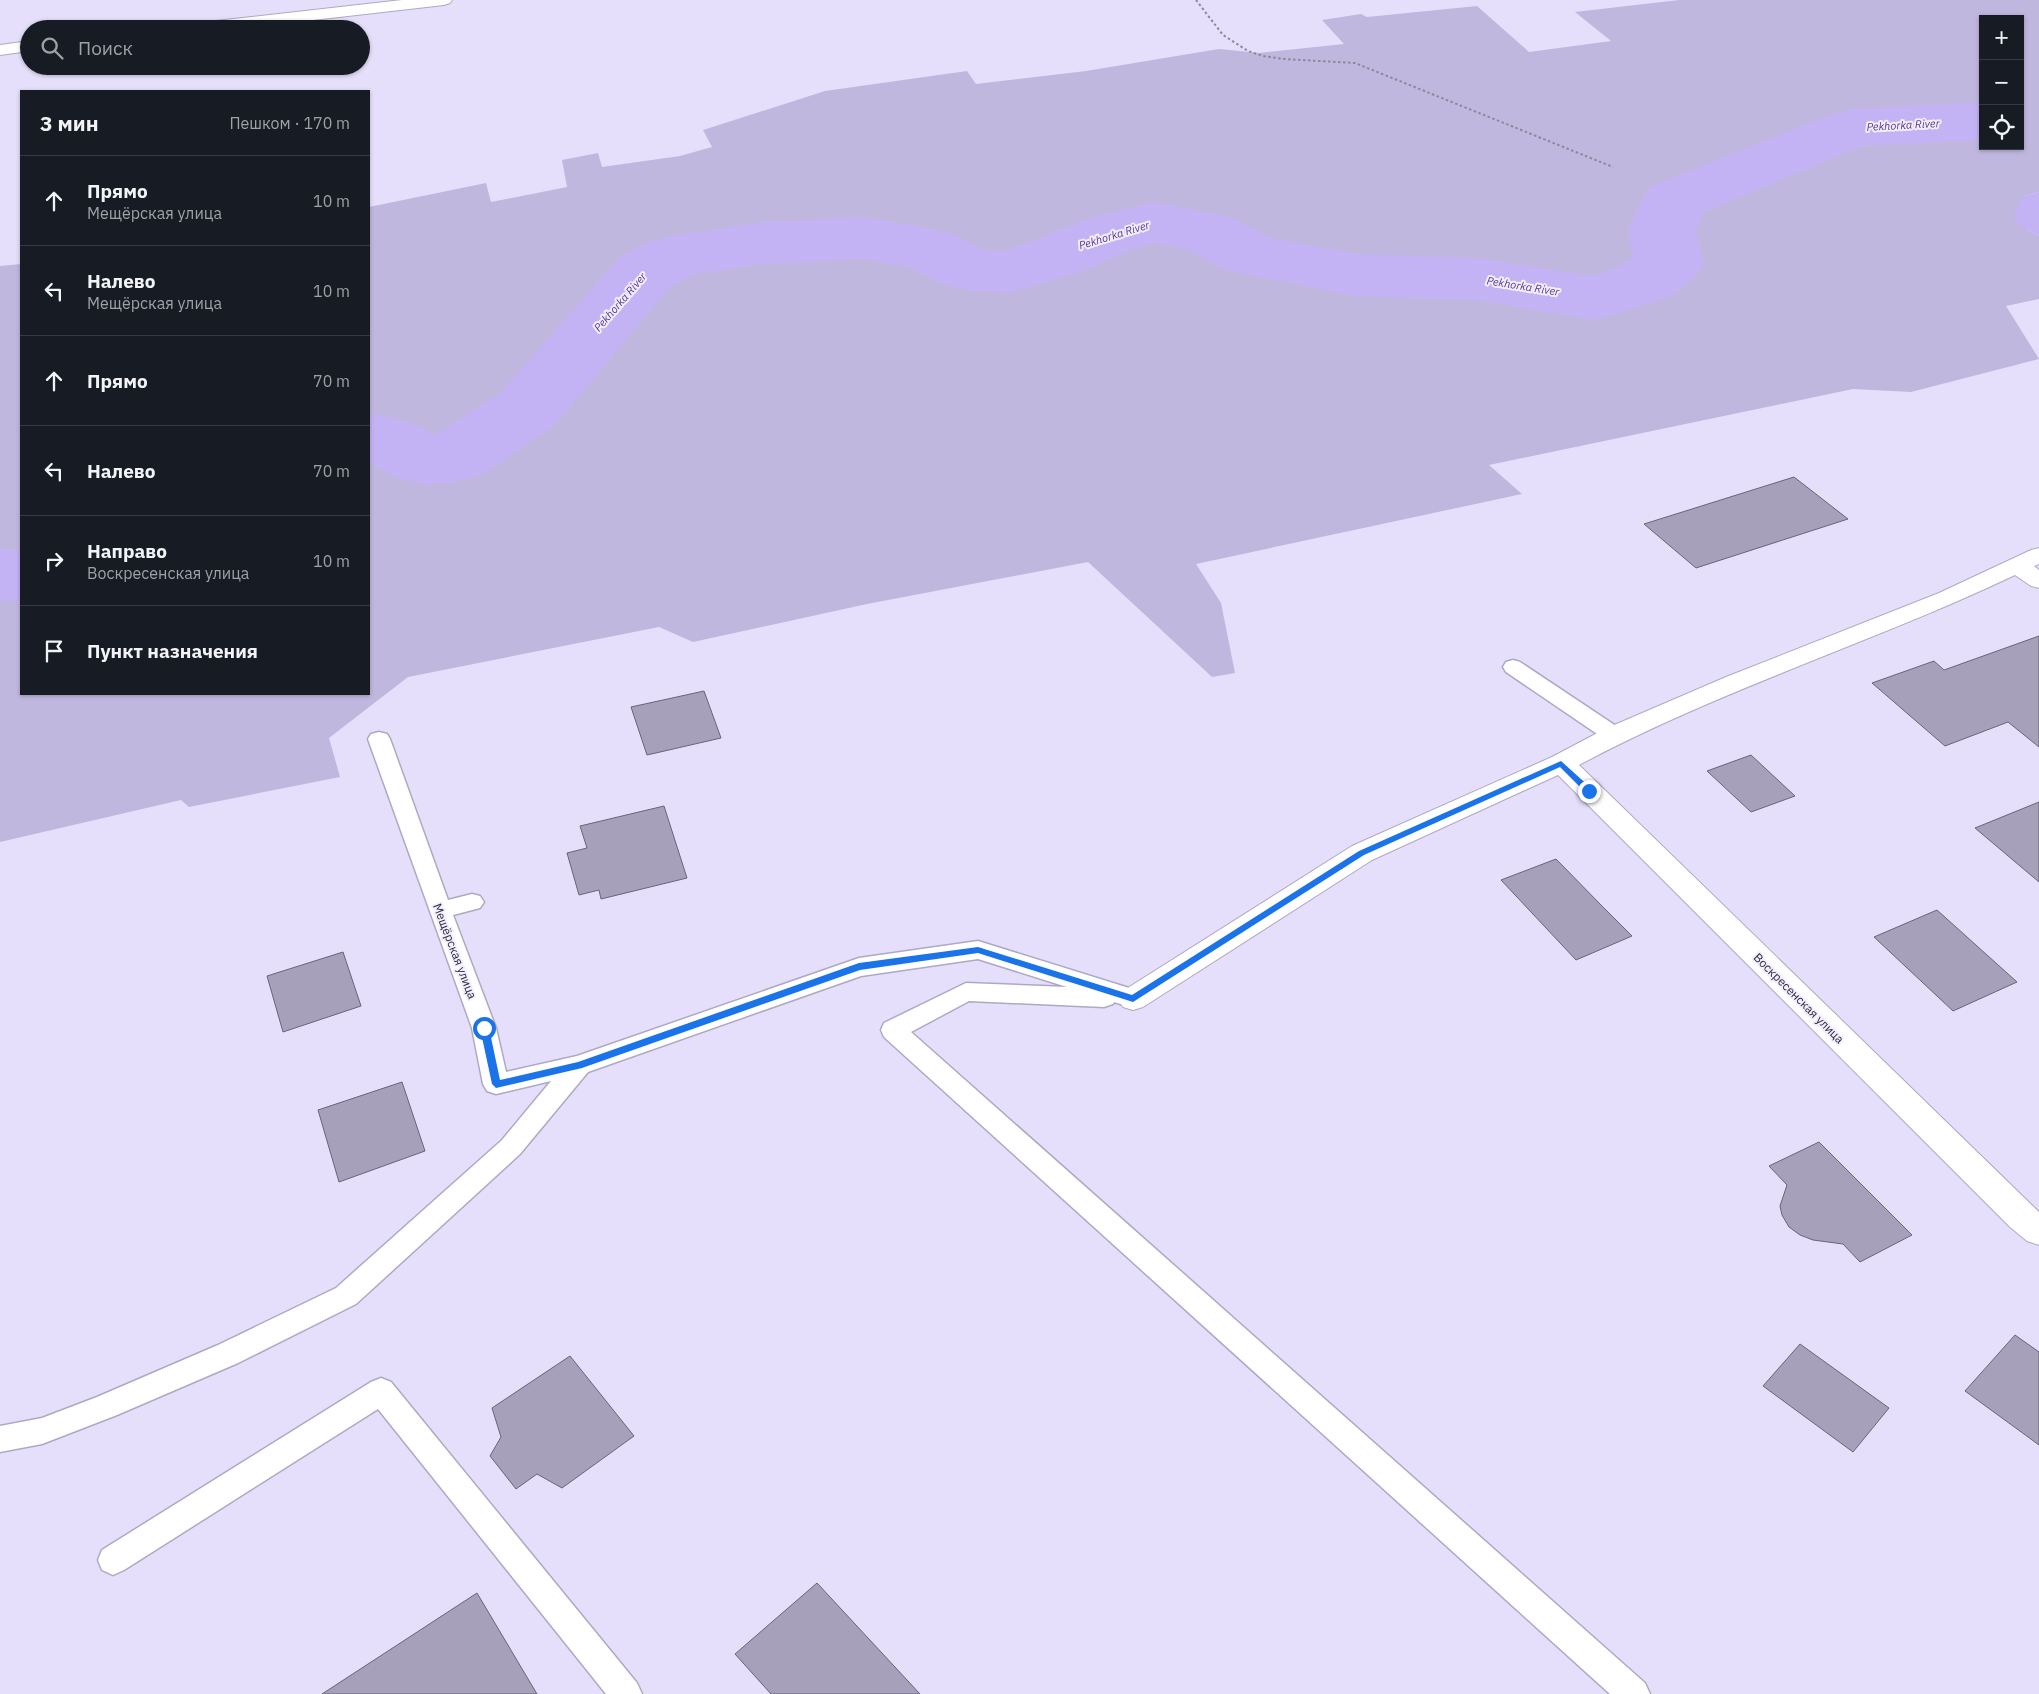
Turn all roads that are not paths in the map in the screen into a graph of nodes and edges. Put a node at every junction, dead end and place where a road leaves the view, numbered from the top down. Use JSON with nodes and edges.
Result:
{"nodes":[{"id":1,"x":444,"y":0,"type":"edge"},
{"id":2,"x":268,"y":20,"type":"edge"},
{"id":3,"x":20,"y":47,"type":"edge"},
{"id":4,"x":0,"y":50,"type":"edge"},
{"id":5,"x":2032,"y":567,"type":"edge"},
{"id":6,"x":1513,"y":667,"type":"dead end"},
{"id":7,"x":1614,"y":734,"type":"junction"},
{"id":8,"x":379,"y":739,"type":"dead end"},
{"id":9,"x":1561,"y":764,"type":"junction"},
{"id":10,"x":472,"y":902,"type":"dead end"},
{"id":11,"x":440,"y":910,"type":"junction"},
{"id":12,"x":1133,"y":999,"type":"junction"},
{"id":13,"x":579,"y":1065,"type":"junction"},
{"id":14,"x":2039,"y":1230,"type":"edge"},
{"id":15,"x":0,"y":1439,"type":"edge"},
{"id":16,"x":113,"y":1560,"type":"dead end"},
{"id":17,"x":626,"y":1694,"type":"edge"},
{"id":18,"x":1634,"y":1694,"type":"edge"}],
"edges":[{"from":1,"to":2,"type":"street"},
{"from":3,"to":4,"type":"street"},
{"from":5,"to":7,"type":"street"},
{"from":6,"to":7,"type":"lane"},
{"from":7,"to":9,"type":"street"},
{"from":8,"to":11,"type":"lane","name":"Мещёрская улица"},
{"from":9,"to":12,"type":"street"},
{"from":9,"to":14,"type":"street","name":"Воскресенская улица"},
{"from":10,"to":11,"type":"lane"},
{"from":11,"to":13,"type":"lane","name":"Мещёрская улица"},
{"from":12,"to":13,"type":"lane"},
{"from":12,"to":18,"type":"lane"},
{"from":13,"to":15,"type":"lane"},
{"from":16,"to":17,"type":"lane"}]}
